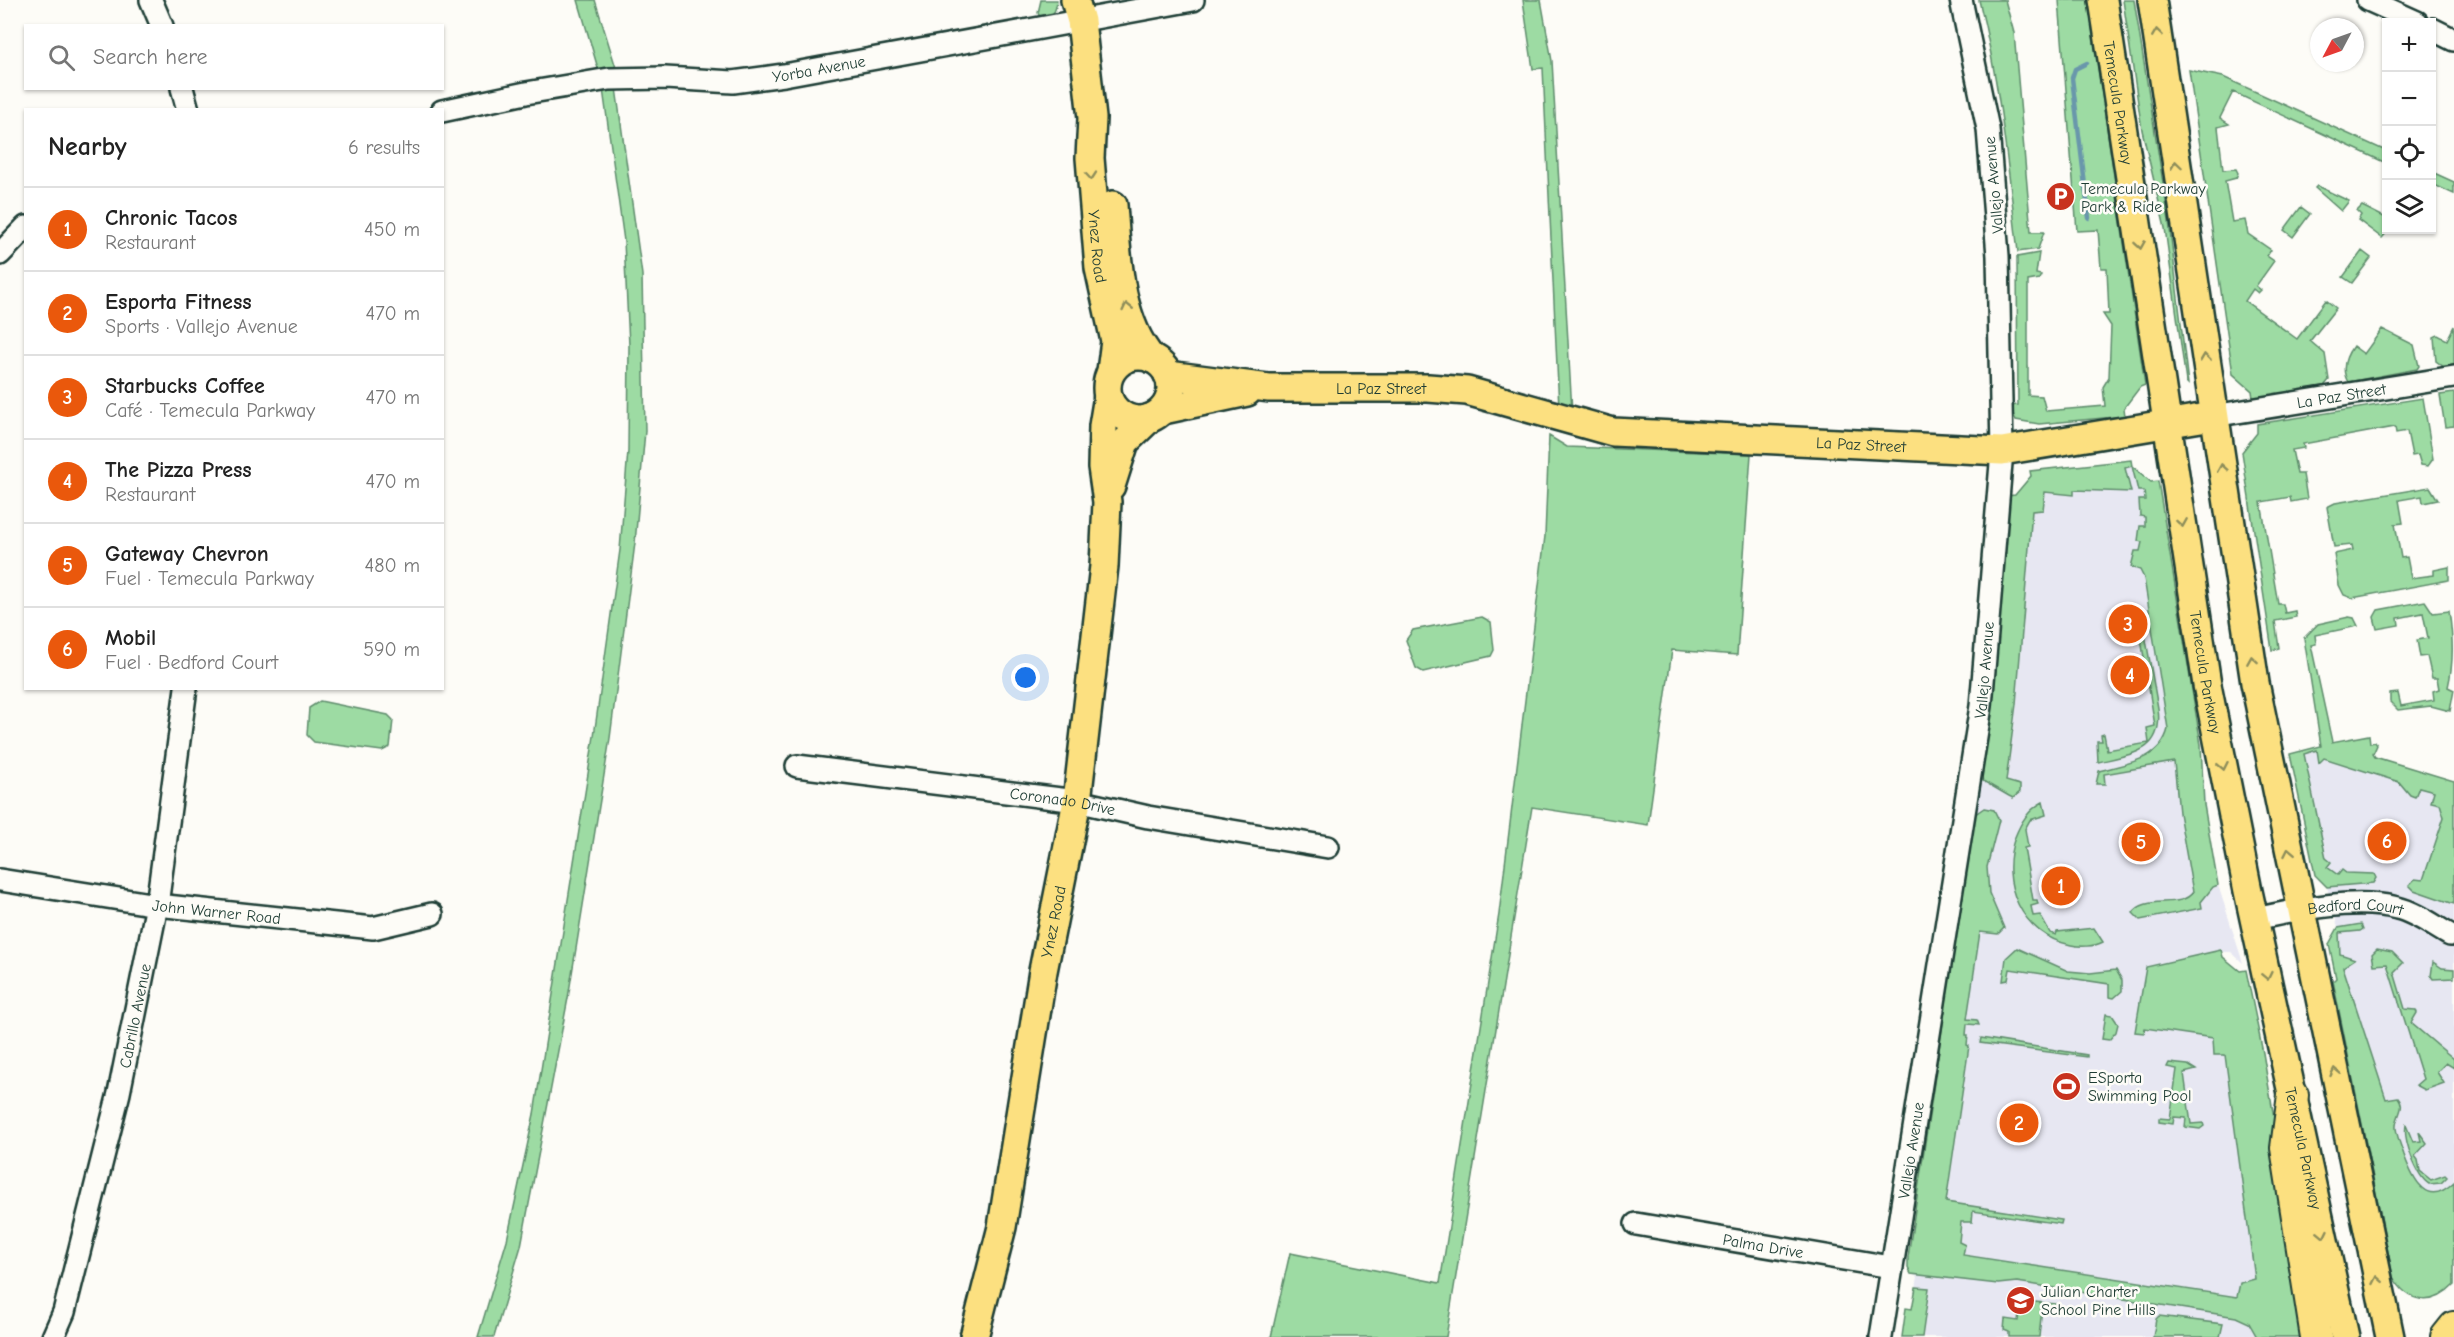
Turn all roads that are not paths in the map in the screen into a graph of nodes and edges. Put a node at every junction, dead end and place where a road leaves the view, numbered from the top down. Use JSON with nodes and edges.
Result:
{"nodes":[{"id":1,"x":151,"y":0,"type":"edge"},
{"id":2,"x":1193,"y":0,"type":"edge"},
{"id":3,"x":1961,"y":0,"type":"edge"},
{"id":4,"x":2103,"y":0,"type":"edge"},
{"id":5,"x":2152,"y":0,"type":"edge"},
{"id":6,"x":2368,"y":0,"type":"edge"},
{"id":7,"x":1078,"y":10,"type":"edge"},
{"id":8,"x":2408,"y":18,"type":"edge"},
{"id":9,"x":161,"y":24,"type":"edge"},
{"id":10,"x":2436,"y":31,"type":"edge"},
{"id":11,"x":2454,"y":40,"type":"edge"},
{"id":12,"x":183,"y":90,"type":"edge"},
{"id":13,"x":187,"y":108,"type":"edge"},
{"id":14,"x":444,"y":111,"type":"edge"},
{"id":15,"x":1092,"y":118,"type":"junction"},
{"id":16,"x":24,"y":229,"type":"edge"},
{"id":17,"x":0,"y":254,"type":"edge"},
{"id":18,"x":1160,"y":367,"type":"junction"},
{"id":19,"x":2454,"y":377,"type":"edge"},
{"id":20,"x":1109,"y":384,"type":"junction"},
{"id":21,"x":1269,"y":388,"type":"junction"},
{"id":22,"x":1156,"y":414,"type":"junction"},
{"id":23,"x":2213,"y":416,"type":"junction"},
{"id":24,"x":2166,"y":424,"type":"junction"},
{"id":25,"x":2002,"y":451,"type":"junction"},
{"id":26,"x":1107,"y":502,"type":"junction"},
{"id":27,"x":186,"y":690,"type":"edge"},
{"id":28,"x":797,"y":766,"type":"dead end"},
{"id":29,"x":1077,"y":801,"type":"junction"},
{"id":30,"x":1328,"y":847,"type":"dead end"},
{"id":31,"x":0,"y":880,"type":"edge"},
{"id":32,"x":157,"y":904,"type":"junction"},
{"id":33,"x":2300,"y":909,"type":"junction"},
{"id":34,"x":432,"y":914,"type":"dead end"},
{"id":35,"x":2254,"y":919,"type":"junction"},
{"id":36,"x":2450,"y":935,"type":"dead end"},
{"id":37,"x":2293,"y":1095,"type":"junction"},
{"id":38,"x":1636,"y":1224,"type":"dead end"},
{"id":39,"x":1891,"y":1267,"type":"junction"},
{"id":40,"x":2454,"y":1327,"type":"edge"},
{"id":41,"x":53,"y":1337,"type":"edge"},
{"id":42,"x":974,"y":1337,"type":"edge"},
{"id":43,"x":1881,"y":1337,"type":"edge"},
{"id":44,"x":2316,"y":1337,"type":"edge"},
{"id":45,"x":2345,"y":1337,"type":"edge"},
{"id":46,"x":2390,"y":1337,"type":"edge"},
{"id":47,"x":2446,"y":1337,"type":"edge"}],
"edges":[{"from":1,"to":9,"type":"street"},
{"from":2,"to":7,"type":"street","name":"Yorba Avenue"},
{"from":3,"to":25,"type":"street","name":"Vallejo Avenue"},
{"from":4,"to":24,"type":"main road","name":"Temecula Parkway","one_way":true},
{"from":23,"to":5,"type":"main road","one_way":true},
{"from":6,"to":8,"type":"street"},
{"from":7,"to":14,"type":"street","name":"Yorba Avenue"},
{"from":7,"to":15,"type":"main road","name":"Ynez Road"},
{"from":10,"to":11,"type":"street"},
{"from":12,"to":13,"type":"street"},
{"from":18,"to":15,"type":"main road","name":"Ynez Road","one_way":true},
{"from":15,"to":20,"type":"main road","name":"Ynez Road","one_way":true},
{"from":16,"to":17,"type":"street"},
{"from":18,"to":20,"type":"main road"},
{"from":18,"to":21,"type":"main road","name":"La Paz Street"},
{"from":18,"to":22,"type":"main road"},
{"from":19,"to":23,"type":"street","name":"La Paz Street"},
{"from":20,"to":22,"type":"main road"},
{"from":20,"to":26,"type":"main road","name":"Ynez Road"},
{"from":21,"to":22,"type":"main road","name":"La Paz Street"},
{"from":21,"to":25,"type":"main road","name":"La Paz Street"},
{"from":22,"to":26,"type":"main road","name":"Ynez Road"},
{"from":23,"to":24,"type":"main road","name":"La Paz Street"},
{"from":33,"to":23,"type":"main road","one_way":true},
{"from":24,"to":25,"type":"main road","name":"La Paz Street"},
{"from":24,"to":35,"type":"main road","name":"Temecula Parkway","one_way":true},
{"from":25,"to":39,"type":"street","name":"Vallejo Avenue"},
{"from":26,"to":29,"type":"main road","name":"Ynez Road"},
{"from":27,"to":32,"type":"street","name":"Cabrillo Avenue"},
{"from":28,"to":29,"type":"street","name":"Coronado Drive"},
{"from":29,"to":30,"type":"street","name":"Coronado Drive"},
{"from":29,"to":42,"type":"main road","name":"Ynez Road"},
{"from":31,"to":32,"type":"street","name":"John Warner Road"},
{"from":32,"to":34,"type":"street","name":"John Warner Road"},
{"from":32,"to":41,"type":"street","name":"Cabrillo Avenue"},
{"from":33,"to":35,"type":"street","name":"Bedford Court"},
{"from":33,"to":36,"type":"street","name":"Bedford Court"},
{"from":46,"to":33,"type":"main road","one_way":true},
{"from":35,"to":37,"type":"main road","name":"Temecula Parkway","one_way":true},
{"from":37,"to":44,"type":"highway"},
{"from":37,"to":45,"type":"main road","name":"Temecula Parkway","one_way":true},
{"from":38,"to":39,"type":"street","name":"Palma Drive"},
{"from":39,"to":43,"type":"street","name":"Vallejo Avenue"},
{"from":40,"to":47,"type":"highway"}]}
